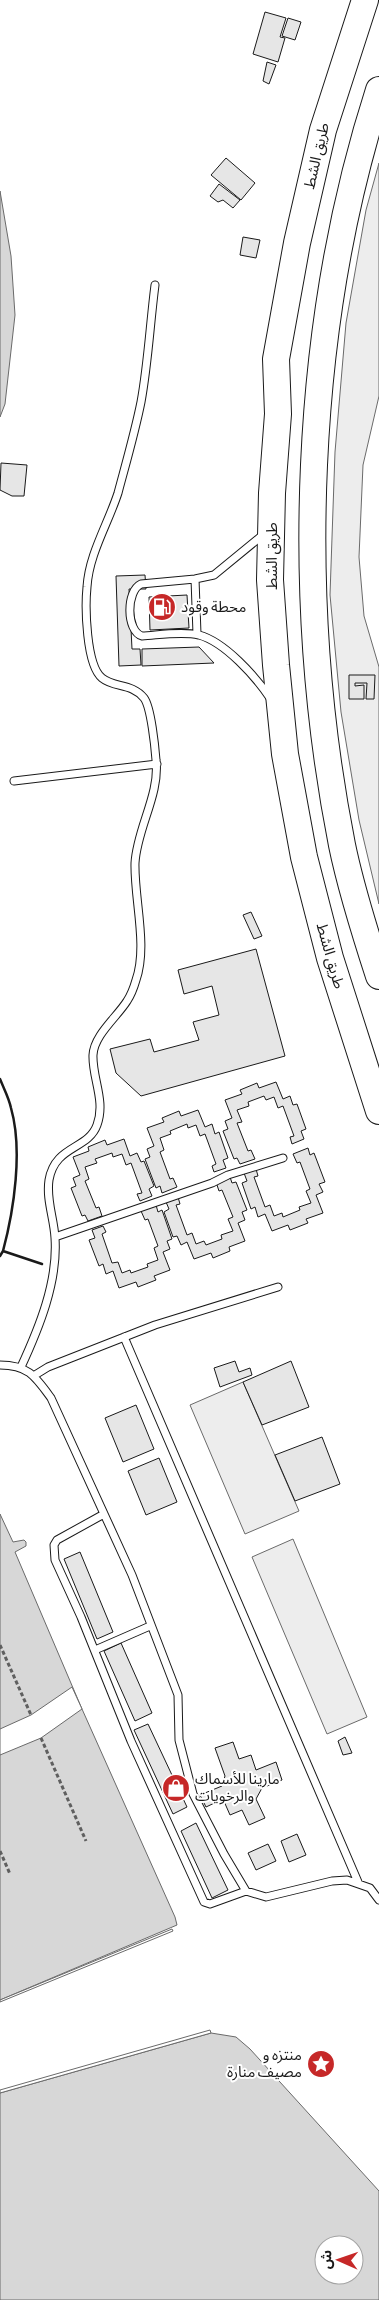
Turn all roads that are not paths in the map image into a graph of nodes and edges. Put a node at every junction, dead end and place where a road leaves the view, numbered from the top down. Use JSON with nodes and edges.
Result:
{"nodes":[{"id":1,"x":364,"y":0,"type":"edge"},
{"id":2,"x":379,"y":90,"type":"edge"},
{"id":3,"x":155,"y":285,"type":"dead end"},
{"id":4,"x":271,"y":527,"type":"junction"},
{"id":5,"x":195,"y":579,"type":"junction"},
{"id":6,"x":197,"y":634,"type":"junction"},
{"id":7,"x":281,"y":716,"type":"junction"},
{"id":8,"x":157,"y":764,"type":"junction"},
{"id":9,"x":14,"y":781,"type":"dead end"},
{"id":10,"x":379,"y":976,"type":"edge"},
{"id":11,"x":379,"y":1111,"type":"edge"},
{"id":12,"x":283,"y":1158,"type":"dead end"},
{"id":13,"x":55,"y":1237,"type":"junction"},
{"id":14,"x":278,"y":1287,"type":"dead end"},
{"id":15,"x":124,"y":1337,"type":"junction"},
{"id":16,"x":0,"y":1365,"type":"edge"},
{"id":17,"x":21,"y":1367,"type":"junction"},
{"id":18,"x":35,"y":1375,"type":"junction"},
{"id":19,"x":104,"y":1514,"type":"junction"},
{"id":20,"x":150,"y":1626,"type":"junction"},
{"id":21,"x":95,"y":1650,"type":"junction"},
{"id":22,"x":358,"y":1882,"type":"junction"},
{"id":23,"x":246,"y":1891,"type":"junction"},
{"id":24,"x":379,"y":1900,"type":"edge"}],
"edges":[{"from":1,"to":4,"type":"highway","name":"طريق الشط"},
{"from":2,"to":10,"type":"highway"},
{"from":3,"to":8,"type":"lane"},
{"from":4,"to":5,"type":"lane"},
{"from":4,"to":7,"type":"highway","name":"طريق الشط"},
{"from":5,"to":6,"type":"lane"},
{"from":5,"to":6,"type":"lane"},
{"from":6,"to":7,"type":"lane"},
{"from":7,"to":11,"type":"highway","name":"طريق الشط"},
{"from":8,"to":9,"type":"lane"},
{"from":8,"to":13,"type":"lane"},
{"from":12,"to":13,"type":"lane"},
{"from":13,"to":17,"type":"lane"},
{"from":14,"to":15,"type":"lane"},
{"from":15,"to":18,"type":"lane"},
{"from":15,"to":22,"type":"lane"},
{"from":16,"to":17,"type":"lane"},
{"from":17,"to":18,"type":"lane"},
{"from":18,"to":19,"type":"lane"},
{"from":19,"to":20,"type":"lane"},
{"from":19,"to":21,"type":"lane"},
{"from":20,"to":21,"type":"lane"},
{"from":20,"to":23,"type":"lane"},
{"from":21,"to":23,"type":"lane"},
{"from":22,"to":23,"type":"lane"},
{"from":22,"to":24,"type":"lane"}]}
